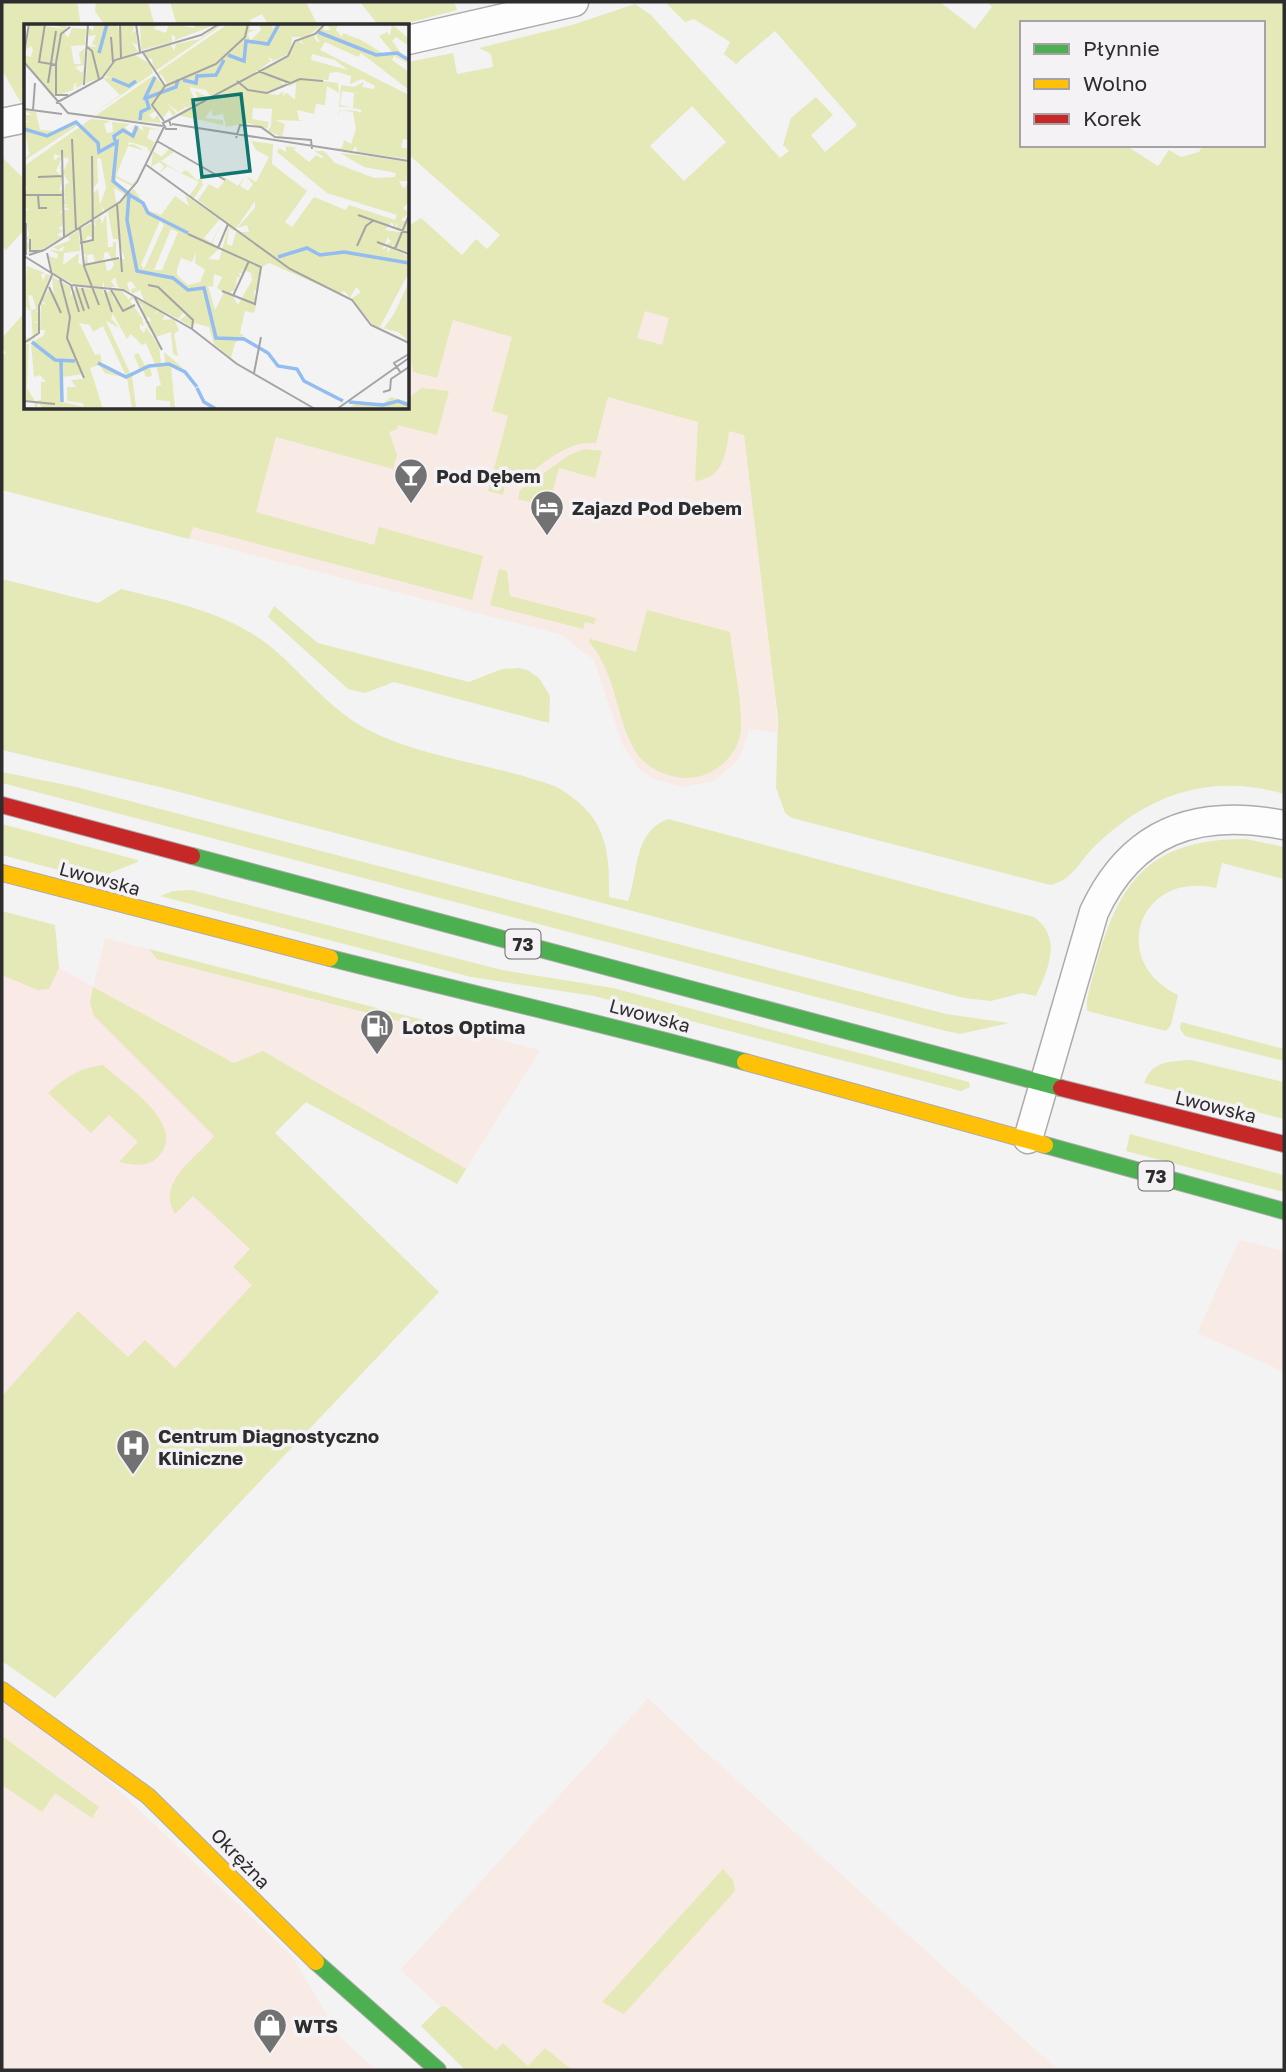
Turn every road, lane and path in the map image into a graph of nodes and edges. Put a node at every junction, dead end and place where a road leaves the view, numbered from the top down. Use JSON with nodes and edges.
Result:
{"nodes":[{"id":1,"x":574,"y":2,"type":"edge"},
{"id":2,"x":410,"y":40,"type":"edge"},
{"id":3,"x":24,"y":118,"type":"edge"},
{"id":4,"x":2,"y":123,"type":"edge"},
{"id":5,"x":2,"y":805,"type":"edge"},
{"id":6,"x":1284,"y":825,"type":"edge"},
{"id":7,"x":2,"y":873,"type":"edge"},
{"id":8,"x":1044,"y":1084,"type":"junction"},
{"id":9,"x":1028,"y":1139,"type":"junction"},
{"id":10,"x":1284,"y":1144,"type":"edge"},
{"id":11,"x":1284,"y":1211,"type":"edge"},
{"id":12,"x":2,"y":1690,"type":"edge"},
{"id":13,"x":438,"y":2070,"type":"edge"}],
"edges":[{"from":1,"to":2,"type":"street"},
{"from":3,"to":4,"type":"street"},
{"from":5,"to":8,"type":"main road","name":"Lwowska","number":"73"},
{"from":6,"to":8,"type":"street"},
{"from":7,"to":9,"type":"main road","name":"Lwowska","number":"73"},
{"from":8,"to":9,"type":"street"},
{"from":8,"to":10,"type":"main road","name":"Lwowska","number":"73"},
{"from":9,"to":11,"type":"main road","name":"Lwowska","number":"73"},
{"from":12,"to":13,"type":"main road","name":"Okrężna"}]}
